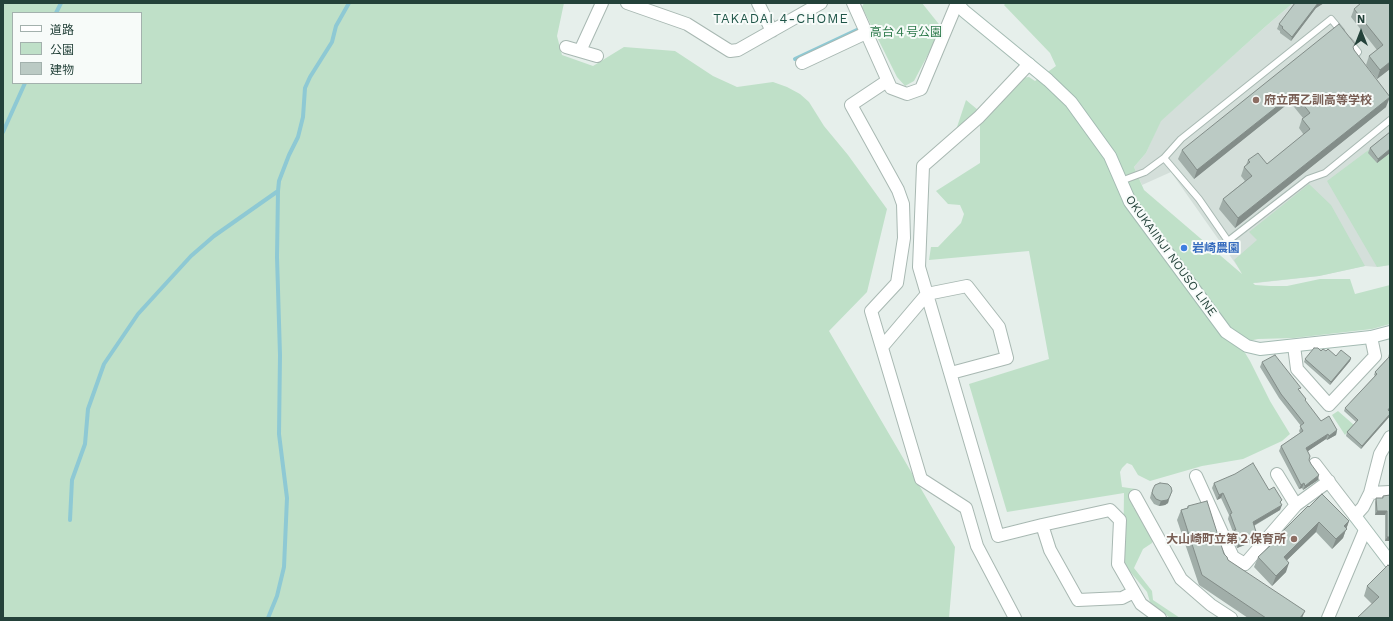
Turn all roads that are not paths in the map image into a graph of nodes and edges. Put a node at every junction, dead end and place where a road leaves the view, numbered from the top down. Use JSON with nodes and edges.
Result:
{"nodes":[{"id":1,"x":602,"y":3,"type":"edge"},
{"id":2,"x":628,"y":3,"type":"edge"},
{"id":3,"x":758,"y":3,"type":"edge"},
{"id":4,"x":821,"y":3,"type":"edge"},
{"id":5,"x":853,"y":3,"type":"edge"},
{"id":6,"x":957,"y":3,"type":"edge"},
{"id":7,"x":772,"y":30,"type":"junction"},
{"id":8,"x":866,"y":33,"type":"junction"},
{"id":9,"x":566,"y":47,"type":"dead end"},
{"id":10,"x":580,"y":51,"type":"junction"},
{"id":11,"x":597,"y":56,"type":"dead end"},
{"id":12,"x":802,"y":63,"type":"dead end"},
{"id":13,"x":1358,"y":63,"type":"edge"},
{"id":14,"x":1029,"y":64,"type":"junction"},
{"id":15,"x":888,"y":81,"type":"junction"},
{"id":16,"x":1390,"y":120,"type":"edge"},
{"id":17,"x":1164,"y":158,"type":"junction"},
{"id":18,"x":1121,"y":181,"type":"junction"},
{"id":19,"x":927,"y":294,"type":"junction"},
{"id":20,"x":1390,"y":332,"type":"edge"},
{"id":21,"x":1371,"y":337,"type":"junction"},
{"id":22,"x":1294,"y":346,"type":"junction"},
{"id":23,"x":882,"y":347,"type":"junction"},
{"id":24,"x":951,"y":373,"type":"junction"},
{"id":25,"x":1390,"y":437,"type":"edge"},
{"id":26,"x":1315,"y":464,"type":"dead end"},
{"id":27,"x":1277,"y":474,"type":"dead end"},
{"id":28,"x":1196,"y":476,"type":"dead end"},
{"id":29,"x":1328,"y":481,"type":"junction"},
{"id":30,"x":1370,"y":492,"type":"junction"},
{"id":31,"x":1390,"y":492,"type":"edge"},
{"id":32,"x":1135,"y":496,"type":"dead end"},
{"id":33,"x":1296,"y":505,"type":"junction"},
{"id":34,"x":1355,"y":516,"type":"junction"},
{"id":35,"x":1042,"y":525,"type":"junction"},
{"id":36,"x":1365,"y":530,"type":"junction"},
{"id":37,"x":1390,"y":562,"type":"edge"},
{"id":38,"x":1134,"y":592,"type":"junction"},
{"id":39,"x":1015,"y":618,"type":"edge"},
{"id":40,"x":1160,"y":618,"type":"edge"},
{"id":41,"x":1230,"y":618,"type":"edge"},
{"id":42,"x":1328,"y":618,"type":"edge"}],
"edges":[{"from":1,"to":10,"type":"street"},
{"from":2,"to":7,"type":"street"},
{"from":3,"to":7,"type":"street"},
{"from":4,"to":7,"type":"street"},
{"from":5,"to":8,"type":"street"},
{"from":6,"to":14,"type":"street","name":"OKUKAIINJI NOUSO LINE"},
{"from":6,"to":15,"type":"street"},
{"from":8,"to":12,"type":"street"},
{"from":8,"to":15,"type":"street"},
{"from":9,"to":10,"type":"street"},
{"from":10,"to":11,"type":"street"},
{"from":13,"to":17,"type":"lane"},
{"from":14,"to":18,"type":"street","name":"OKUKAIINJI NOUSO LINE"},
{"from":14,"to":19,"type":"street"},
{"from":15,"to":23,"type":"street"},
{"from":16,"to":17,"type":"lane"},
{"from":17,"to":18,"type":"lane"},
{"from":18,"to":22,"type":"street","name":"OKUKAIINJI NOUSO LINE"},
{"from":19,"to":23,"type":"street"},
{"from":19,"to":24,"type":"street"},
{"from":19,"to":24,"type":"street"},
{"from":20,"to":21,"type":"street","name":"OKUKAIINJI NOUSO LINE"},
{"from":21,"to":22,"type":"street","name":"OKUKAIINJI NOUSO LINE"},
{"from":21,"to":22,"type":"street"},
{"from":23,"to":39,"type":"street"},
{"from":24,"to":35,"type":"street"},
{"from":25,"to":30,"type":"street"},
{"from":26,"to":29,"type":"street"},
{"from":27,"to":33,"type":"street"},
{"from":28,"to":33,"type":"street"},
{"from":29,"to":33,"type":"street"},
{"from":29,"to":34,"type":"street"},
{"from":30,"to":31,"type":"street"},
{"from":30,"to":34,"type":"street"},
{"from":32,"to":41,"type":"street"},
{"from":34,"to":36,"type":"street"},
{"from":35,"to":38,"type":"street"},
{"from":35,"to":38,"type":"street"},
{"from":36,"to":37,"type":"street"},
{"from":36,"to":42,"type":"street"},
{"from":38,"to":40,"type":"street"}]}
